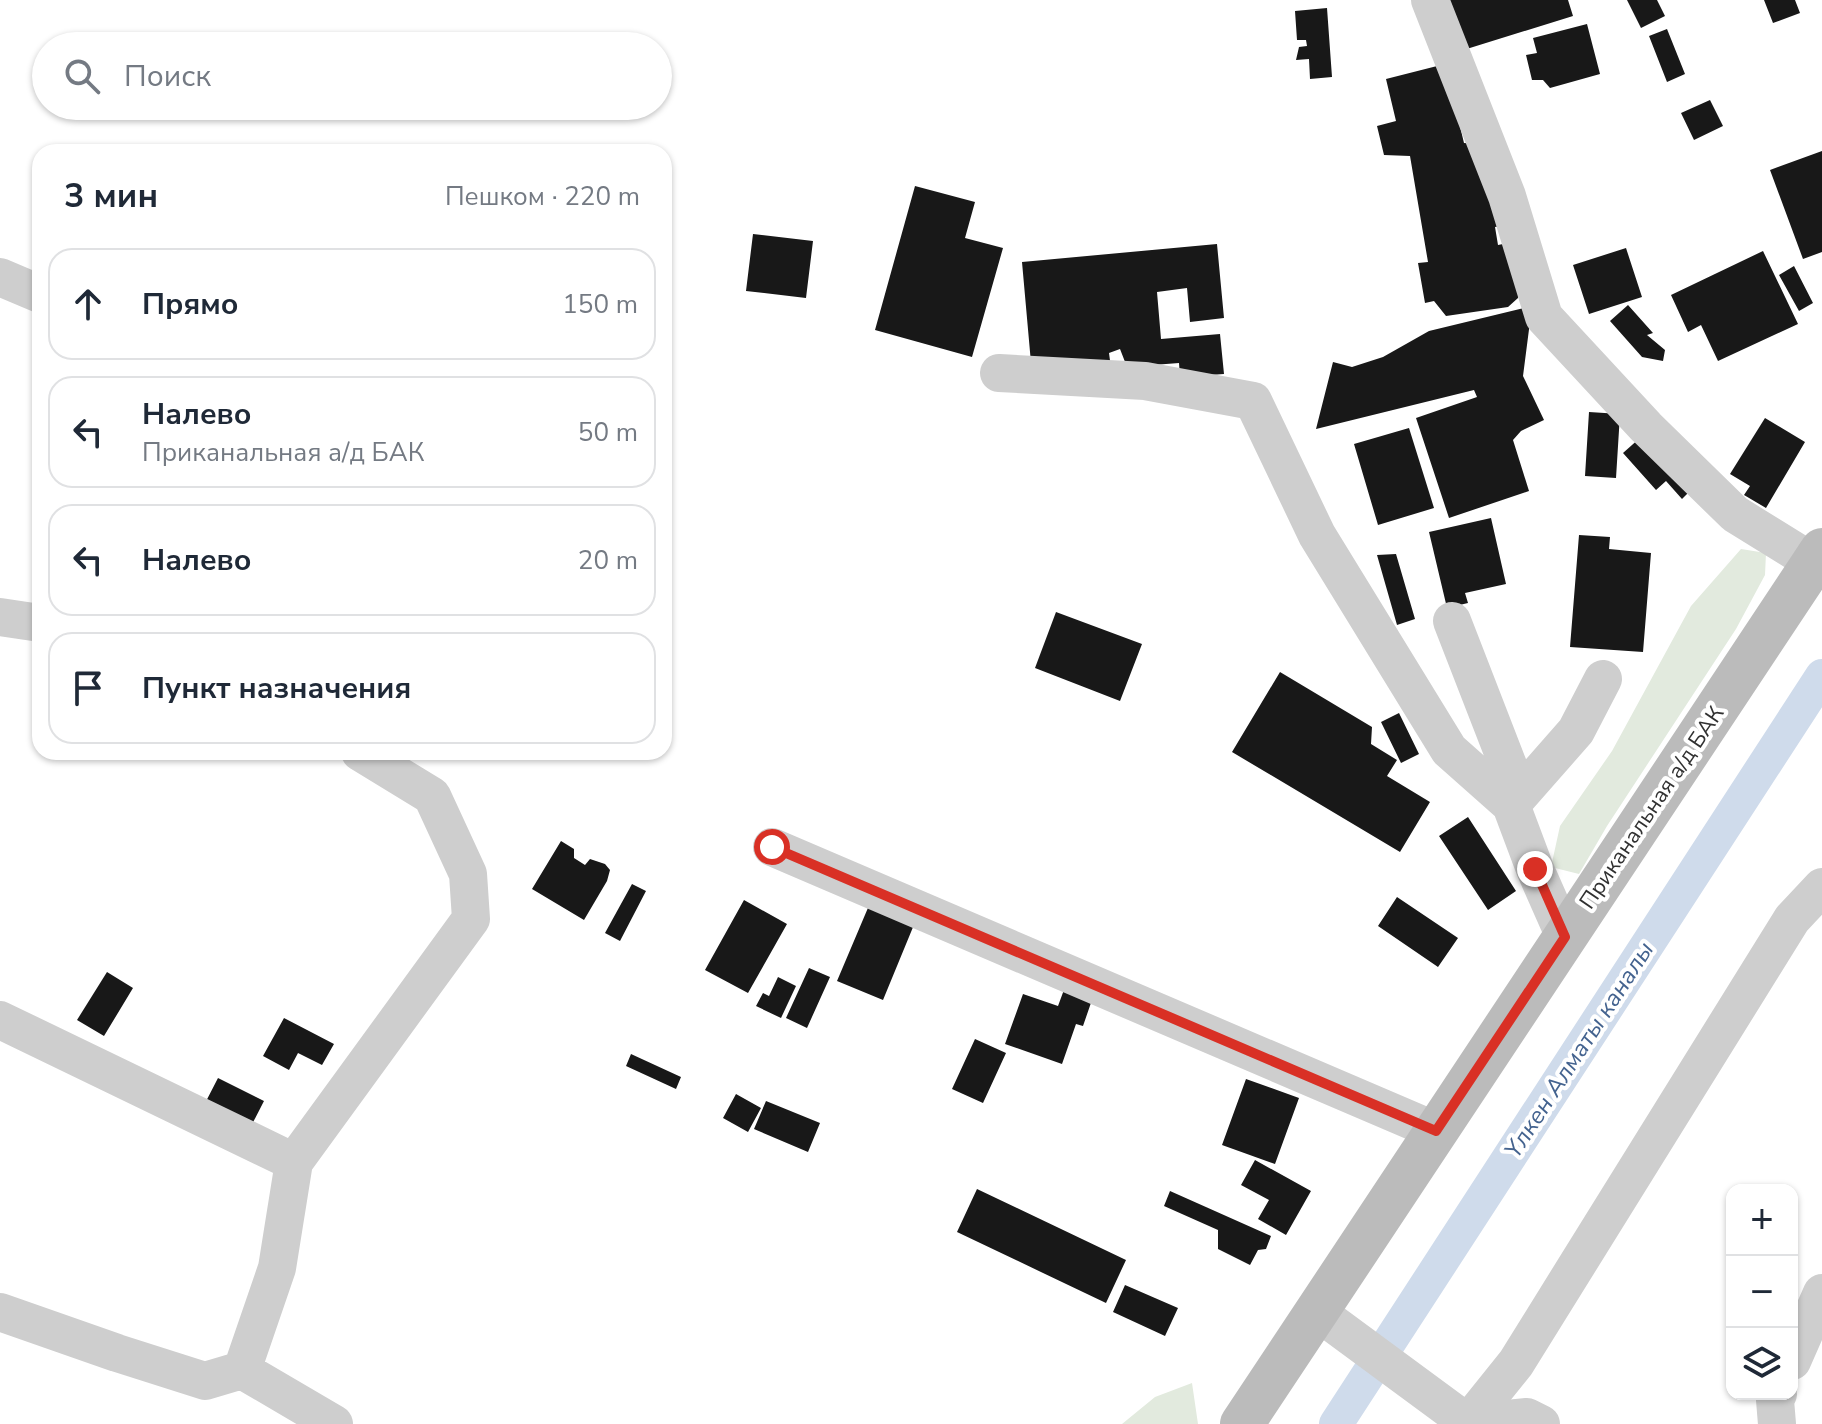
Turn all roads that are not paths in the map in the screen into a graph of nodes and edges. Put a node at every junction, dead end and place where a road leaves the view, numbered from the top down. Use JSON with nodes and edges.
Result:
{"nodes":[{"id":1,"x":1430,"y":0,"type":"edge"},
{"id":2,"x":0,"y":277,"type":"edge"},
{"id":3,"x":32,"y":291,"type":"edge"},
{"id":4,"x":999,"y":373,"type":"dead end"},
{"id":5,"x":1818,"y":556,"type":"edge"},
{"id":6,"x":0,"y":617,"type":"edge"},
{"id":7,"x":1452,"y":621,"type":"dead end"},
{"id":8,"x":32,"y":622,"type":"edge"},
{"id":9,"x":1603,"y":679,"type":"dead end"},
{"id":10,"x":373,"y":760,"type":"edge"},
{"id":11,"x":1511,"y":805,"type":"junction"},
{"id":12,"x":772,"y":847,"type":"dead end"},
{"id":13,"x":1822,"y":887,"type":"edge"},
{"id":14,"x":1565,"y":937,"type":"junction"},
{"id":15,"x":0,"y":1020,"type":"edge"},
{"id":16,"x":1436,"y":1131,"type":"junction"},
{"id":17,"x":294,"y":1162,"type":"junction"},
{"id":18,"x":1822,"y":1293,"type":"edge"},
{"id":19,"x":0,"y":1312,"type":"edge"},
{"id":20,"x":1327,"y":1318,"type":"junction"},
{"id":21,"x":1798,"y":1347,"type":"edge"},
{"id":22,"x":242,"y":1370,"type":"junction"},
{"id":23,"x":1775,"y":1400,"type":"edge"},
{"id":24,"x":1467,"y":1423,"type":"edge"},
{"id":25,"x":334,"y":1424,"type":"edge"},
{"id":26,"x":1242,"y":1424,"type":"edge"},
{"id":27,"x":1541,"y":1424,"type":"edge"},
{"id":28,"x":1777,"y":1424,"type":"edge"}],
"edges":[{"from":1,"to":5,"type":"street"},
{"from":2,"to":3,"type":"street"},
{"from":4,"to":11,"type":"street"},
{"from":5,"to":14,"type":"main road","name":"Приканальная а/д БАК"},
{"from":6,"to":8,"type":"street"},
{"from":7,"to":11,"type":"street"},
{"from":9,"to":11,"type":"street"},
{"from":10,"to":17,"type":"street"},
{"from":11,"to":14,"type":"street"},
{"from":12,"to":16,"type":"street"},
{"from":13,"to":24,"type":"street"},
{"from":14,"to":16,"type":"main road","name":"Приканальная а/д БАК"},
{"from":15,"to":17,"type":"street"},
{"from":16,"to":20,"type":"main road","name":"Приканальная а/д БАК"},
{"from":17,"to":22,"type":"street"},
{"from":18,"to":21,"type":"street"},
{"from":19,"to":22,"type":"street"},
{"from":20,"to":24,"type":"street"},
{"from":20,"to":26,"type":"main road","name":"Приканальная а/д БАК"},
{"from":22,"to":25,"type":"street"},
{"from":23,"to":28,"type":"street"},
{"from":24,"to":27,"type":"street"}]}
